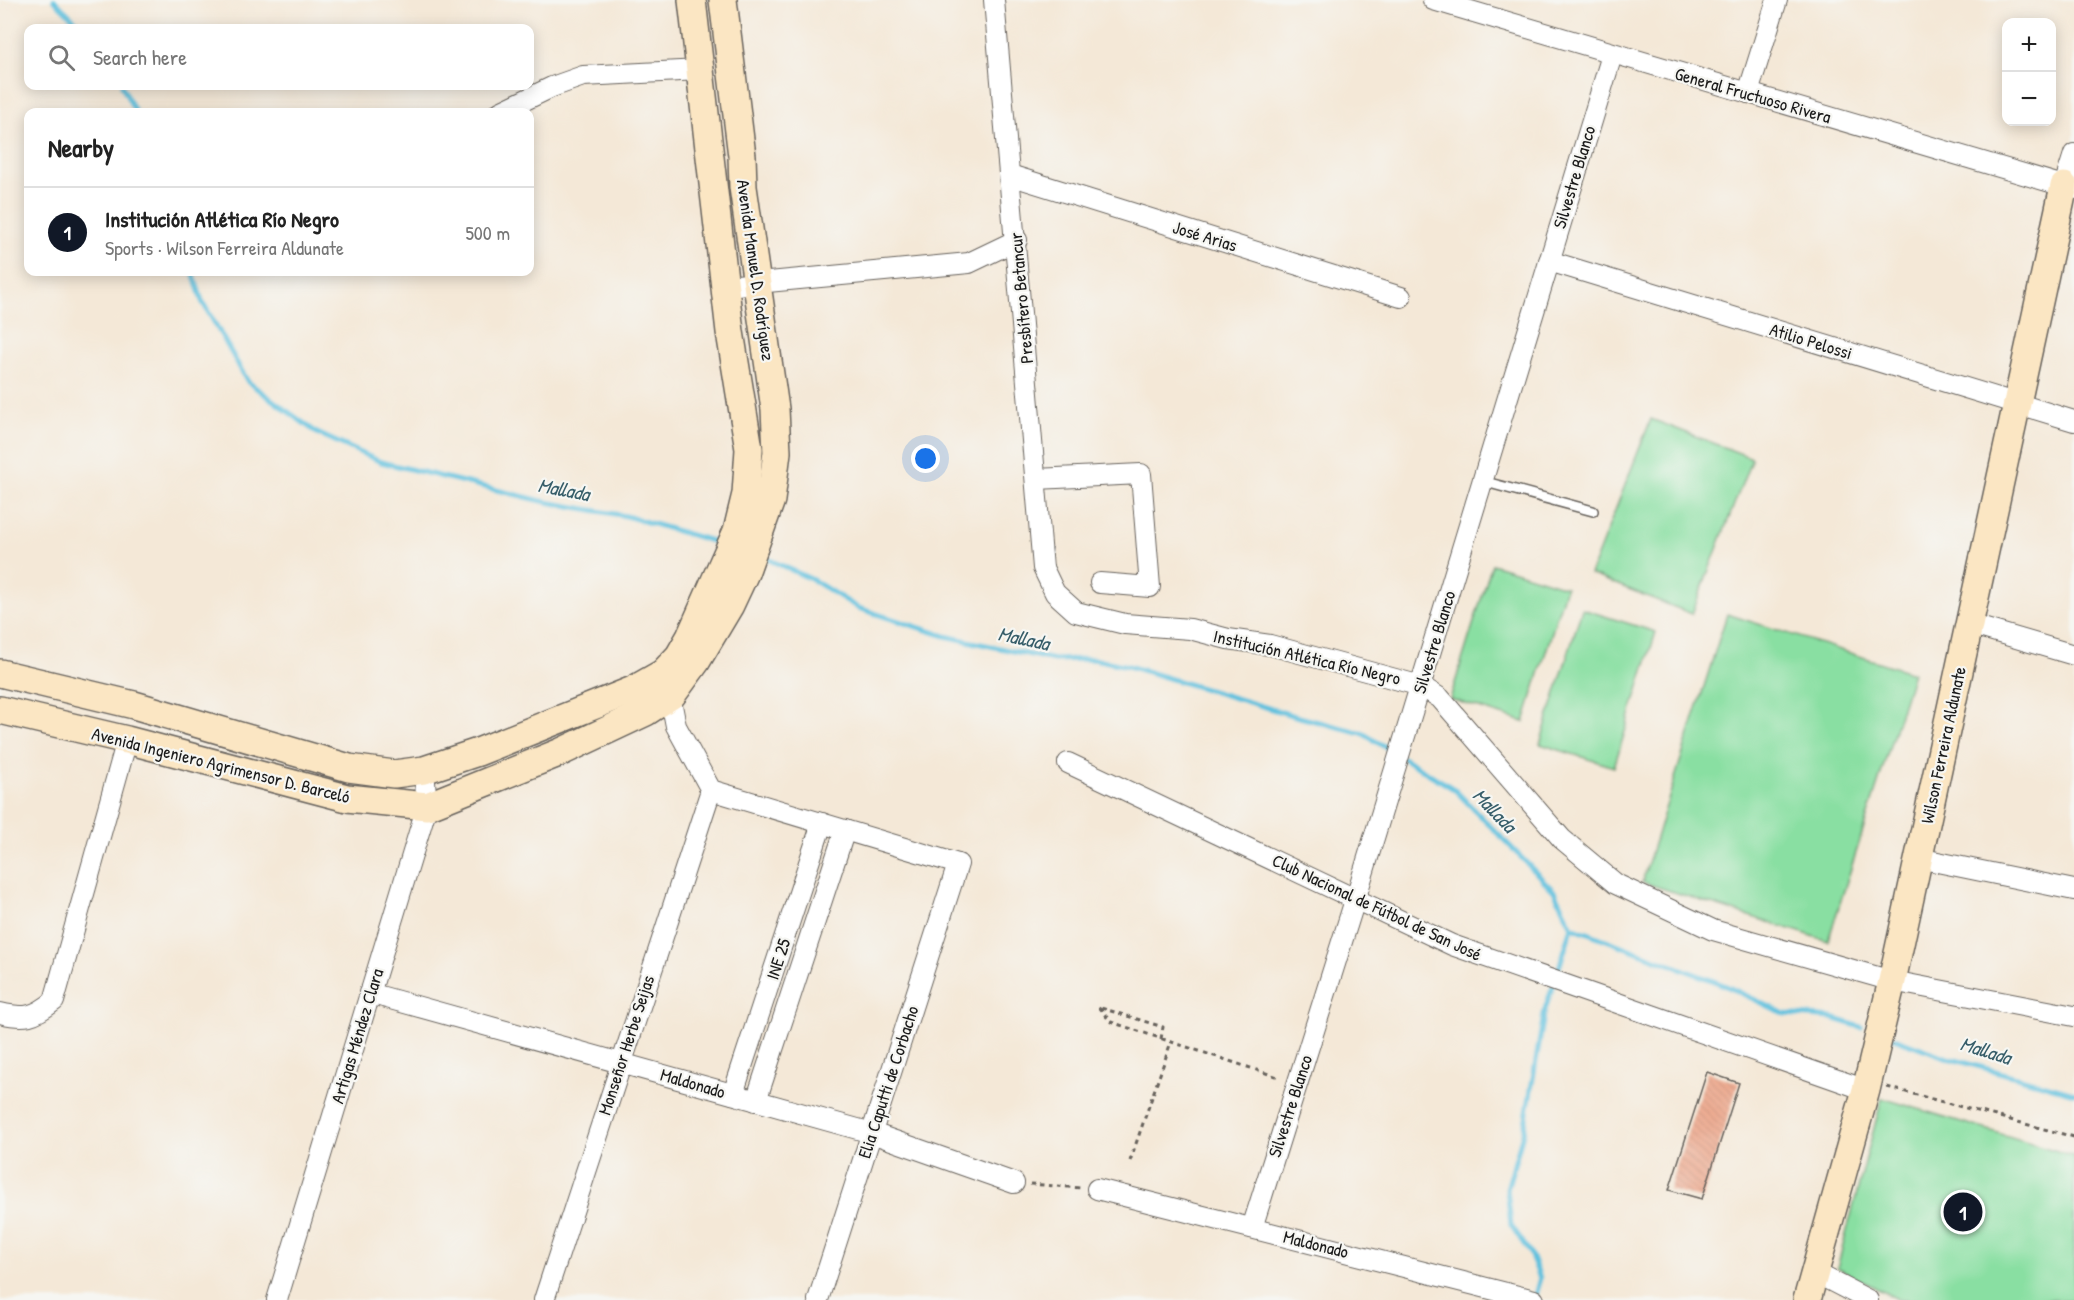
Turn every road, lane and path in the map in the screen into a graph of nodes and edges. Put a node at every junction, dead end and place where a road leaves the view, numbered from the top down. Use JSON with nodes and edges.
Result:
{"nodes":[{"id":1,"x":692,"y":0,"type":"edge"},
{"id":2,"x":723,"y":0,"type":"edge"},
{"id":3,"x":994,"y":0,"type":"edge"},
{"id":4,"x":1432,"y":0,"type":"edge"},
{"id":5,"x":1777,"y":0,"type":"edge"},
{"id":6,"x":1477,"y":7,"type":"edge"},
{"id":7,"x":1612,"y":55,"type":"junction"},
{"id":8,"x":700,"y":70,"type":"junction"},
{"id":9,"x":1748,"y":93,"type":"junction"},
{"id":10,"x":508,"y":108,"type":"edge"},
{"id":11,"x":2074,"y":154,"type":"edge"},
{"id":12,"x":1010,"y":175,"type":"junction"},
{"id":13,"x":2069,"y":187,"type":"edge"},
{"id":14,"x":1017,"y":240,"type":"junction"},
{"id":15,"x":1549,"y":261,"type":"junction"},
{"id":16,"x":757,"y":283,"type":"junction"},
{"id":17,"x":726,"y":286,"type":"junction"},
{"id":18,"x":1401,"y":297,"type":"dead end"},
{"id":19,"x":2017,"y":404,"type":"junction"},
{"id":20,"x":2074,"y":421,"type":"edge"},
{"id":21,"x":1036,"y":479,"type":"junction"},
{"id":22,"x":1482,"y":481,"type":"junction"},
{"id":23,"x":1593,"y":511,"type":"dead end"},
{"id":24,"x":747,"y":535,"type":"junction"},
{"id":25,"x":1100,"y":583,"type":"dead end"},
{"id":26,"x":1055,"y":593,"type":"joint"},
{"id":27,"x":1969,"y":624,"type":"junction"},
{"id":28,"x":2074,"y":656,"type":"edge"},
{"id":29,"x":0,"y":674,"type":"edge"},
{"id":30,"x":667,"y":684,"type":"junction"},
{"id":31,"x":1421,"y":686,"type":"junction"},
{"id":32,"x":0,"y":710,"type":"edge"},
{"id":33,"x":127,"y":740,"type":"junction"},
{"id":34,"x":1068,"y":763,"type":"dead end"},
{"id":35,"x":424,"y":770,"type":"junction"},
{"id":36,"x":711,"y":790,"type":"junction"},
{"id":37,"x":427,"y":806,"type":"junction"},
{"id":38,"x":822,"y":824,"type":"junction"},
{"id":39,"x":845,"y":830,"type":"junction"},
{"id":40,"x":1918,"y":858,"type":"junction"},
{"id":41,"x":2074,"y":890,"type":"edge"},
{"id":42,"x":1356,"y":897,"type":"junction"},
{"id":43,"x":1892,"y":981,"type":"junction"},
{"id":44,"x":369,"y":993,"type":"junction"},
{"id":45,"x":0,"y":1013,"type":"edge"},
{"id":46,"x":2074,"y":1016,"type":"edge"},
{"id":47,"x":1161,"y":1039,"type":"junction"},
{"id":48,"x":1171,"y":1042,"type":"junction"},
{"id":49,"x":620,"y":1063,"type":"junction"},
{"id":50,"x":1297,"y":1083,"type":"junction"},
{"id":51,"x":1866,"y":1090,"type":"junction"},
{"id":52,"x":733,"y":1094,"type":"junction"},
{"id":53,"x":756,"y":1101,"type":"junction"},
{"id":54,"x":872,"y":1133,"type":"junction"},
{"id":55,"x":2074,"y":1137,"type":"edge"},
{"id":56,"x":1130,"y":1161,"type":"dead end"},
{"id":57,"x":1014,"y":1182,"type":"joint"},
{"id":58,"x":1097,"y":1189,"type":"joint"},
{"id":59,"x":1252,"y":1228,"type":"junction"},
{"id":60,"x":1814,"y":1272,"type":"junction"},
{"id":61,"x":1532,"y":1299,"type":"edge"},
{"id":62,"x":278,"y":1300,"type":"edge"},
{"id":63,"x":544,"y":1300,"type":"edge"},
{"id":64,"x":818,"y":1300,"type":"edge"},
{"id":65,"x":1807,"y":1300,"type":"edge"},
{"id":66,"x":1868,"y":1300,"type":"edge"}],
"edges":[{"from":1,"to":8,"type":"street","name":"Avenida Manuel D. Rodríguez"},
{"from":2,"to":16,"type":"street","name":"Avenida Manuel D. Rodríguez"},
{"from":3,"to":12,"type":"street","name":"Presbítero Betancur"},
{"from":4,"to":6,"type":"street","name":"General Fructuoso Rivera"},
{"from":5,"to":9,"type":"street"},
{"from":6,"to":7,"type":"street","name":"General Fructuoso Rivera"},
{"from":7,"to":9,"type":"street","name":"General Fructuoso Rivera"},
{"from":7,"to":15,"type":"street","name":"Silvestre Blanco"},
{"from":8,"to":10,"type":"street"},
{"from":8,"to":17,"type":"street","name":"Avenida Manuel D. Rodríguez"},
{"from":9,"to":13,"type":"street","name":"General Fructuoso Rivera"},
{"from":11,"to":13,"type":"street"},
{"from":12,"to":14,"type":"street","name":"Presbítero Betancur"},
{"from":12,"to":18,"type":"street","name":"José Arias"},
{"from":13,"to":19,"type":"street","name":"Wilson Ferreira Aldunate"},
{"from":14,"to":16,"type":"street"},
{"from":14,"to":21,"type":"street","name":"Presbítero Betancur"},
{"from":15,"to":19,"type":"street","name":"Atilio Pelossi"},
{"from":15,"to":22,"type":"street","name":"Silvestre Blanco"},
{"from":16,"to":17,"type":"street"},
{"from":16,"to":24,"type":"street","name":"Avenida Manuel D. Rodríguez"},
{"from":17,"to":24,"type":"street","name":"Avenida Manuel D. Rodríguez"},
{"from":19,"to":20,"type":"street","name":"Atilio Pelossi"},
{"from":19,"to":27,"type":"street","name":"Wilson Ferreira Aldunate"},
{"from":21,"to":25,"type":"street"},
{"from":21,"to":26,"type":"street","name":"Presbítero Betancur"},
{"from":22,"to":23,"type":"lane"},
{"from":22,"to":31,"type":"street","name":"Silvestre Blanco"},
{"from":24,"to":30,"type":"street","name":"Avenida Ingeniero Agrimensor D. Barceló"},
{"from":26,"to":31,"type":"street","name":"Institución Atlética Río Negro"},
{"from":27,"to":28,"type":"street"},
{"from":27,"to":40,"type":"street","name":"Wilson Ferreira Aldunate"},
{"from":29,"to":35,"type":"street","name":"Avenida Ingeniero Agrimensor D. Barceló"},
{"from":30,"to":35,"type":"street","name":"Avenida Ingeniero Agrimensor D. Barceló"},
{"from":30,"to":36,"type":"street"},
{"from":30,"to":37,"type":"street","name":"Avenida Ingeniero Agrimensor D. Barceló"},
{"from":31,"to":42,"type":"street","name":"Silvestre Blanco"},
{"from":31,"to":43,"type":"street","name":"Institución Atlética Río Negro"},
{"from":32,"to":33,"type":"street","name":"Avenida Ingeniero Agrimensor D. Barceló"},
{"from":33,"to":37,"type":"street","name":"Avenida Ingeniero Agrimensor D. Barceló"},
{"from":33,"to":45,"type":"street"},
{"from":34,"to":42,"type":"street","name":"Club Nacional de Fútbol de San José"},
{"from":35,"to":37,"type":"street","name":"Artigas Méndez Clara"},
{"from":36,"to":38,"type":"street"},
{"from":36,"to":49,"type":"street","name":"Monseñor Herbe Seijas"},
{"from":37,"to":44,"type":"street","name":"Artigas Méndez Clara"},
{"from":38,"to":39,"type":"street"},
{"from":38,"to":52,"type":"street","name":"INE 25"},
{"from":39,"to":53,"type":"street","name":"INE 25"},
{"from":39,"to":54,"type":"street","name":"Elia Caputti de Corbacho"},
{"from":40,"to":41,"type":"street"},
{"from":40,"to":43,"type":"street","name":"Wilson Ferreira Aldunate"},
{"from":42,"to":50,"type":"street","name":"Silvestre Blanco"},
{"from":42,"to":51,"type":"street","name":"Club Nacional de Fútbol de San José"},
{"from":43,"to":46,"type":"street","name":"Institución Atlética Río Negro"},
{"from":43,"to":51,"type":"street","name":"Wilson Ferreira Aldunate"},
{"from":44,"to":49,"type":"street","name":"Maldonado"},
{"from":44,"to":62,"type":"street","name":"Artigas Méndez Clara"},
{"from":47,"to":47,"type":"path"},
{"from":47,"to":48,"type":"path"},
{"from":48,"to":50,"type":"path"},
{"from":48,"to":56,"type":"path"},
{"from":49,"to":52,"type":"street","name":"Maldonado"},
{"from":49,"to":63,"type":"street","name":"Monseñor Herbe Seijas"},
{"from":50,"to":59,"type":"street","name":"Silvestre Blanco"},
{"from":51,"to":55,"type":"path"},
{"from":51,"to":60,"type":"street","name":"Wilson Ferreira Aldunate"},
{"from":52,"to":53,"type":"street","name":"Maldonado"},
{"from":53,"to":54,"type":"street","name":"Maldonado"},
{"from":54,"to":57,"type":"street","name":"Maldonado"},
{"from":54,"to":64,"type":"street","name":"Elia Caputti de Corbacho"},
{"from":57,"to":58,"type":"path"},
{"from":58,"to":59,"type":"street","name":"Maldonado"},
{"from":59,"to":61,"type":"street","name":"Maldonado"},
{"from":60,"to":65,"type":"street","name":"Wilson Ferreira Aldunate"},
{"from":60,"to":66,"type":"street"}]}
